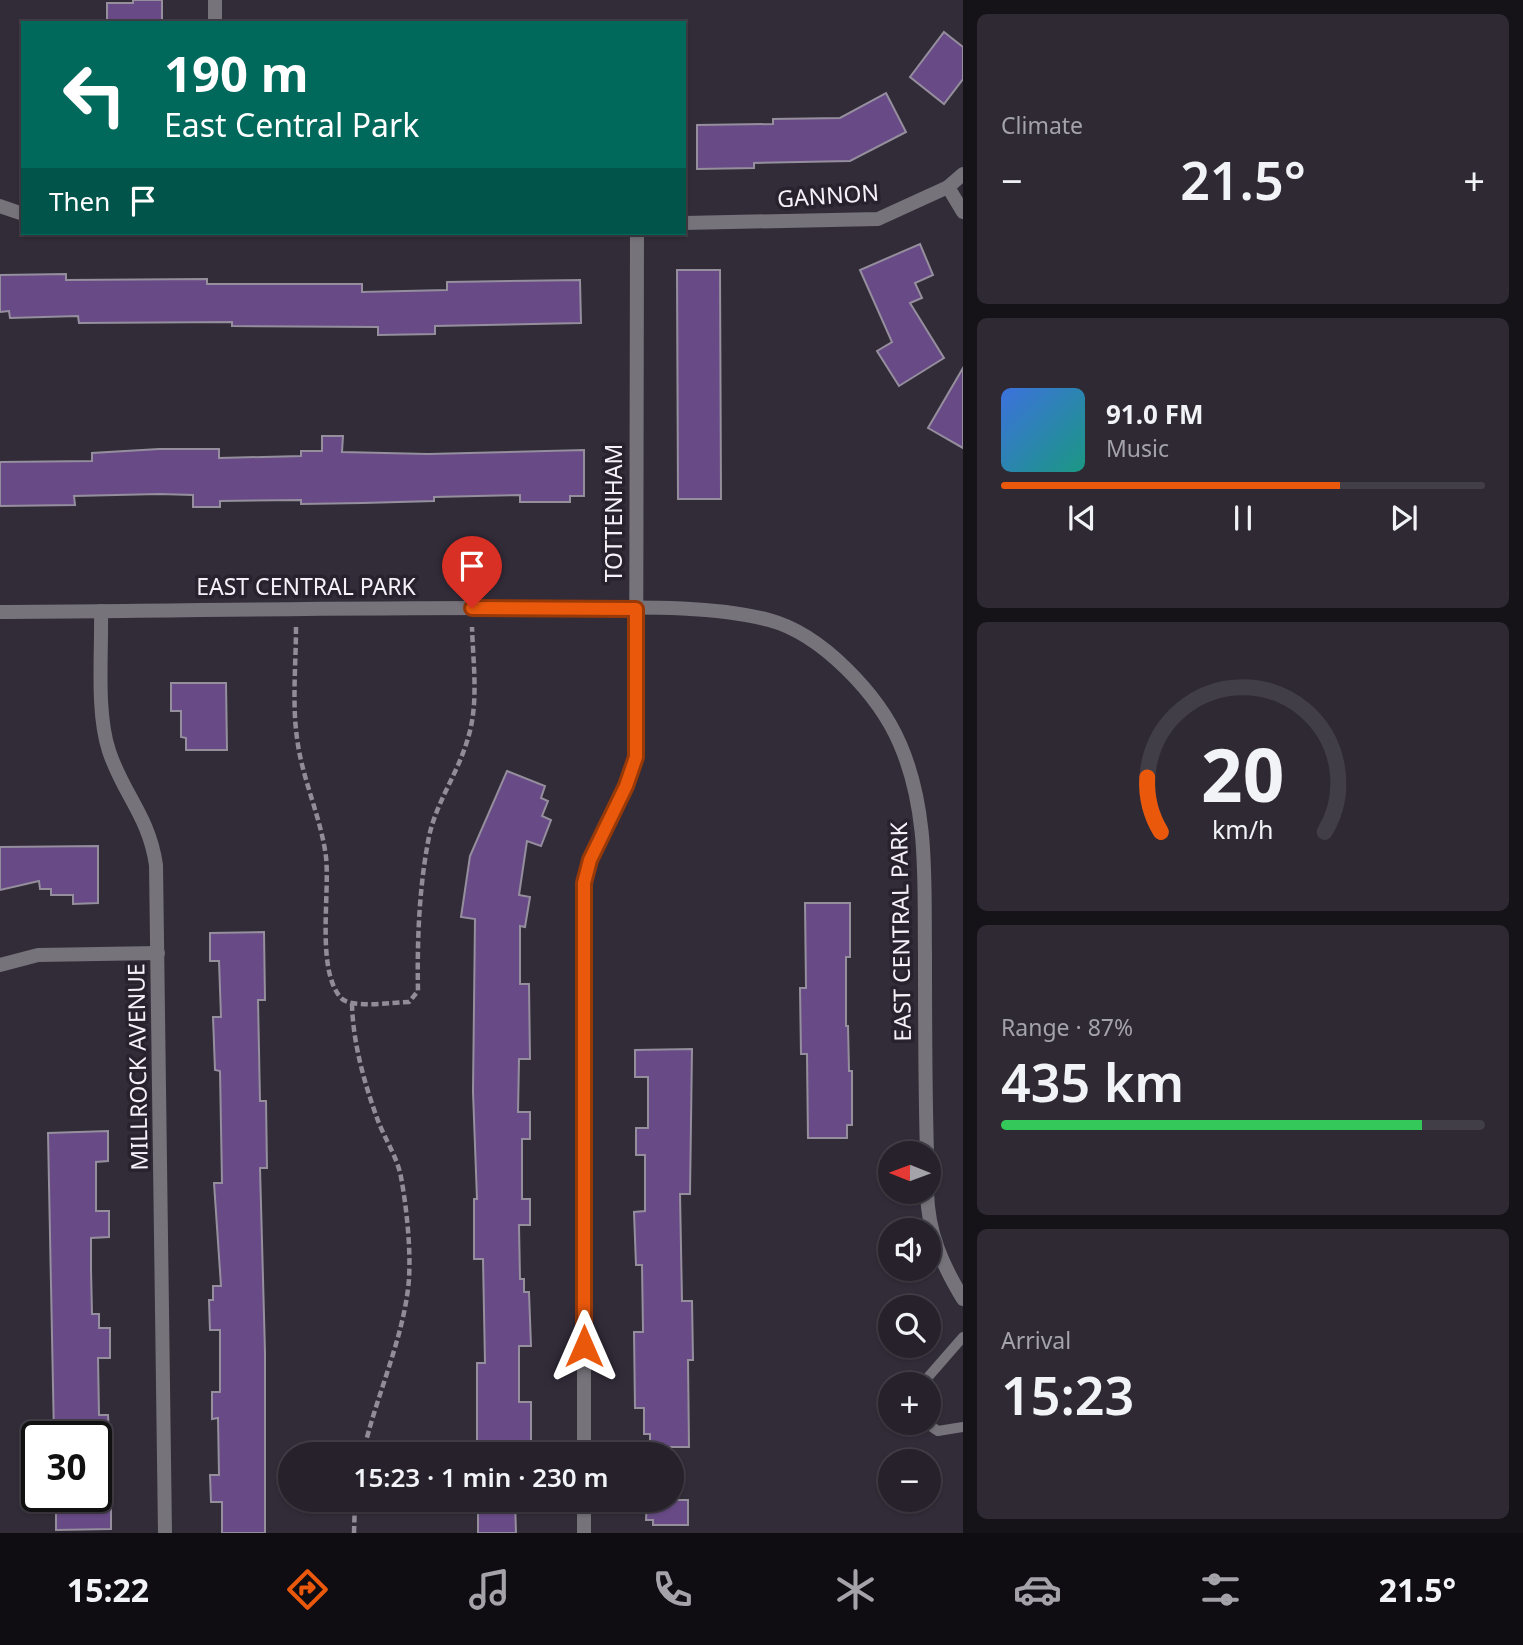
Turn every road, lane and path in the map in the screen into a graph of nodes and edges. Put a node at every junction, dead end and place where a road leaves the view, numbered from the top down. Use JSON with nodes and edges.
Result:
{"nodes":[{"id":1,"x":215,"y":0,"type":"edge"},
{"id":2,"x":215,"y":21,"type":"edge"},
{"id":3,"x":963,"y":174,"type":"edge"},
{"id":4,"x":948,"y":187,"type":"junction"},
{"id":5,"x":0,"y":206,"type":"edge"},
{"id":6,"x":963,"y":212,"type":"edge"},
{"id":7,"x":21,"y":213,"type":"edge"},
{"id":8,"x":686,"y":223,"type":"edge"},
{"id":9,"x":637,"y":235,"type":"edge"},
{"id":10,"x":296,"y":608,"type":"junction"},
{"id":11,"x":472,"y":608,"type":"junction"},
{"id":12,"x":636,"y":609,"type":"junction"},
{"id":13,"x":101,"y":611,"type":"junction"},
{"id":14,"x":0,"y":612,"type":"edge"},
{"id":15,"x":158,"y":953,"type":"junction"},
{"id":16,"x":0,"y":965,"type":"edge"},
{"id":17,"x":352,"y":1004,"type":"junction"},
{"id":18,"x":927,"y":1141,"type":"edge"},
{"id":19,"x":928,"y":1204,"type":"edge"},
{"id":20,"x":963,"y":1299,"type":"edge"},
{"id":21,"x":963,"y":1337,"type":"edge"},
{"id":22,"x":932,"y":1372,"type":"edge"},
{"id":23,"x":963,"y":1427,"type":"edge"},
{"id":24,"x":941,"y":1431,"type":"edge"},
{"id":25,"x":366,"y":1442,"type":"edge"},
{"id":26,"x":584,"y":1442,"type":"edge"},
{"id":27,"x":355,"y":1512,"type":"edge"},
{"id":28,"x":584,"y":1512,"type":"edge"},
{"id":29,"x":165,"y":1533,"type":"edge"},
{"id":30,"x":354,"y":1533,"type":"edge"},
{"id":31,"x":584,"y":1533,"type":"edge"}],
"edges":[{"from":1,"to":2,"type":"street"},
{"from":3,"to":4,"type":"street","name":"GANNON"},
{"from":4,"to":6,"type":"street"},
{"from":4,"to":8,"type":"street","name":"GANNON"},
{"from":5,"to":7,"type":"street"},
{"from":9,"to":12,"type":"street","name":"TOTTENHAM"},
{"from":10,"to":11,"type":"street","name":"EAST CENTRAL PARK"},
{"from":10,"to":13,"type":"street","name":"EAST CENTRAL PARK"},
{"from":10,"to":17,"type":"path"},
{"from":11,"to":12,"type":"street","name":"EAST CENTRAL PARK"},
{"from":11,"to":17,"type":"path"},
{"from":12,"to":18,"type":"street","name":"EAST CENTRAL PARK"},
{"from":12,"to":26,"type":"street","name":"TOTTENHAM"},
{"from":13,"to":14,"type":"street","name":"EAST CENTRAL PARK"},
{"from":13,"to":15,"type":"street","name":"MILLROCK AVENUE"},
{"from":15,"to":16,"type":"street"},
{"from":15,"to":29,"type":"street","name":"MILLROCK AVENUE"},
{"from":17,"to":25,"type":"path"},
{"from":19,"to":20,"type":"street"},
{"from":21,"to":22,"type":"lane"},
{"from":23,"to":24,"type":"lane"},
{"from":27,"to":30,"type":"path"},
{"from":28,"to":31,"type":"street"}]}
